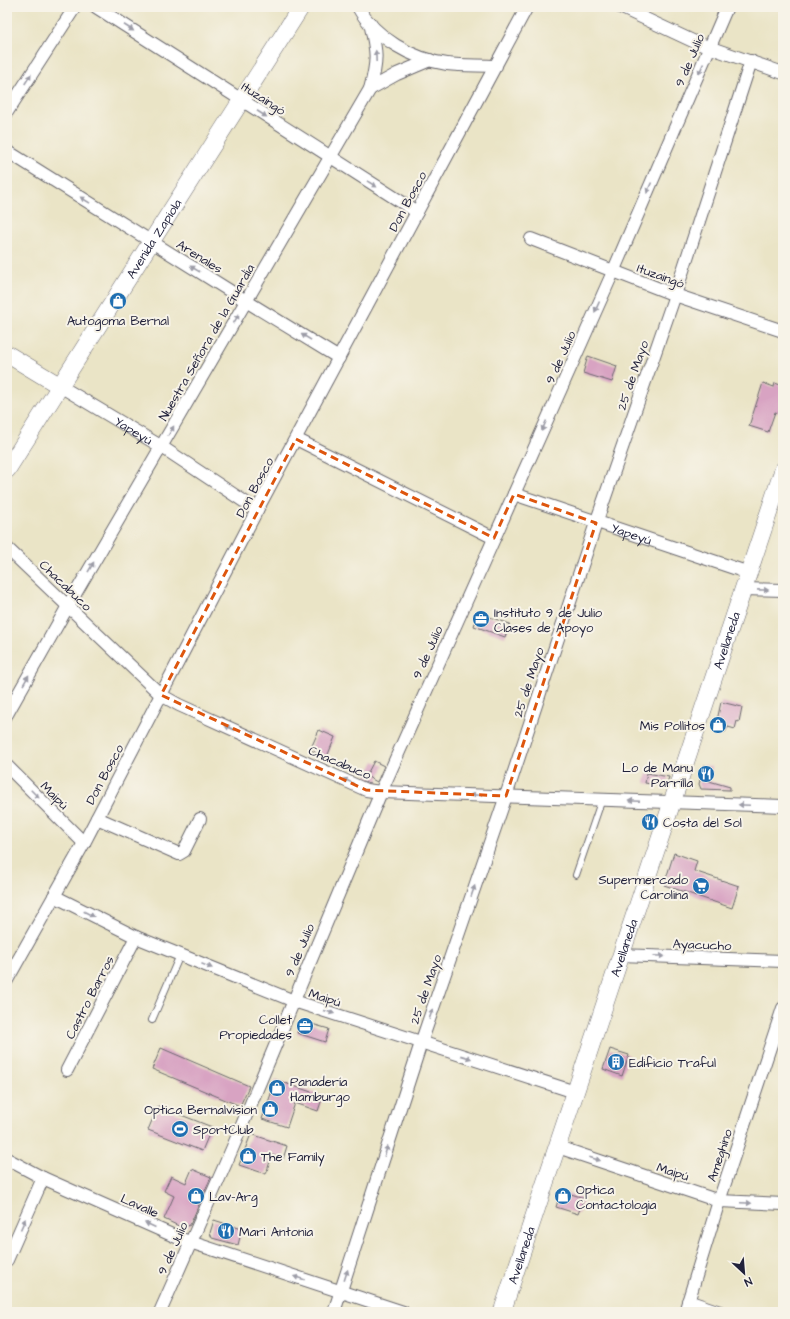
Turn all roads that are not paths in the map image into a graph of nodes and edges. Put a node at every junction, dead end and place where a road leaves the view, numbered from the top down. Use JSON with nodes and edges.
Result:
{"nodes":[{"id":1,"x":75,"y":7,"type":"edge"},
{"id":2,"x":96,"y":7,"type":"edge"},
{"id":3,"x":301,"y":7,"type":"edge"},
{"id":4,"x":358,"y":7,"type":"edge"},
{"id":5,"x":526,"y":7,"type":"edge"},
{"id":6,"x":620,"y":7,"type":"edge"},
{"id":7,"x":727,"y":7,"type":"edge"},
{"id":8,"x":370,"y":23,"type":"junction"},
{"id":9,"x":710,"y":48,"type":"junction"},
{"id":10,"x":430,"y":60,"type":"junction"},
{"id":11,"x":750,"y":61,"type":"junction"},
{"id":12,"x":496,"y":66,"type":"junction"},
{"id":13,"x":783,"y":73,"type":"edge"},
{"id":14,"x":370,"y":89,"type":"junction"},
{"id":15,"x":242,"y":100,"type":"junction"},
{"id":16,"x":7,"y":112,"type":"edge"},
{"id":17,"x":7,"y":150,"type":"edge"},
{"id":18,"x":330,"y":157,"type":"junction"},
{"id":19,"x":417,"y":212,"type":"junction"},
{"id":20,"x":531,"y":238,"type":"dead end"},
{"id":21,"x":151,"y":242,"type":"junction"},
{"id":22,"x":613,"y":272,"type":"junction"},
{"id":23,"x":675,"y":295,"type":"junction"},
{"id":24,"x":246,"y":301,"type":"junction"},
{"id":25,"x":783,"y":331,"type":"edge"},
{"id":26,"x":7,"y":354,"type":"edge"},
{"id":27,"x":339,"y":358,"type":"junction"},
{"id":28,"x":60,"y":386,"type":"junction"},
{"id":29,"x":296,"y":439,"type":"junction"},
{"id":30,"x":162,"y":447,"type":"junction"},
{"id":31,"x":7,"y":470,"type":"edge"},
{"id":32,"x":783,"y":470,"type":"edge"},
{"id":33,"x":514,"y":494,"type":"junction"},
{"id":34,"x":258,"y":510,"type":"junction"},
{"id":35,"x":596,"y":523,"type":"junction"},
{"id":36,"x":494,"y":538,"type":"junction"},
{"id":37,"x":7,"y":548,"type":"edge"},
{"id":38,"x":749,"y":573,"type":"junction"},
{"id":39,"x":744,"y":589,"type":"junction"},
{"id":40,"x":783,"y":590,"type":"edge"},
{"id":41,"x":68,"y":606,"type":"junction"},
{"id":42,"x":161,"y":696,"type":"junction"},
{"id":43,"x":7,"y":714,"type":"edge"},
{"id":44,"x":7,"y":766,"type":"edge"},
{"id":45,"x":381,"y":792,"type":"junction"},
{"id":46,"x":506,"y":796,"type":"junction"},
{"id":47,"x":602,"y":799,"type":"junction"},
{"id":48,"x":673,"y":802,"type":"junction"},
{"id":49,"x":783,"y":806,"type":"edge"},
{"id":50,"x":97,"y":818,"type":"junction"},
{"id":51,"x":200,"y":819,"type":"dead end"},
{"id":52,"x":84,"y":843,"type":"junction"},
{"id":53,"x":576,"y":875,"type":"dead end"},
{"id":54,"x":54,"y":896,"type":"junction"},
{"id":55,"x":136,"y":937,"type":"junction"},
{"id":56,"x":180,"y":955,"type":"junction"},
{"id":57,"x":620,"y":955,"type":"junction"},
{"id":58,"x":783,"y":961,"type":"edge"},
{"id":59,"x":7,"y":980,"type":"edge"},
{"id":60,"x":294,"y":1001,"type":"junction"},
{"id":61,"x":783,"y":1008,"type":"edge"},
{"id":62,"x":152,"y":1020,"type":"dead end"},
{"id":63,"x":421,"y":1042,"type":"junction"},
{"id":64,"x":67,"y":1070,"type":"dead end"},
{"id":65,"x":575,"y":1092,"type":"junction"},
{"id":66,"x":558,"y":1147,"type":"junction"},
{"id":67,"x":7,"y":1159,"type":"edge"},
{"id":68,"x":43,"y":1178,"type":"junction"},
{"id":69,"x":719,"y":1200,"type":"junction"},
{"id":70,"x":783,"y":1204,"type":"edge"},
{"id":71,"x":190,"y":1242,"type":"junction"},
{"id":72,"x":7,"y":1260,"type":"edge"},
{"id":73,"x":341,"y":1292,"type":"junction"},
{"id":74,"x":687,"y":1307,"type":"edge"},
{"id":75,"x":160,"y":1312,"type":"edge"},
{"id":76,"x":334,"y":1312,"type":"edge"},
{"id":77,"x":403,"y":1312,"type":"edge"},
{"id":78,"x":502,"y":1312,"type":"edge"},
{"id":79,"x":720,"y":1312,"type":"edge"}],
"edges":[{"from":16,"to":1,"type":"street","one_way":true},
{"from":2,"to":15,"type":"street","name":"Ituzaingó","one_way":true},
{"from":3,"to":15,"type":"street","name":"Avenida Zapiola"},
{"from":4,"to":8,"type":"street"},
{"from":5,"to":12,"type":"street","name":"Don Bosco"},
{"from":6,"to":9,"type":"street"},
{"from":7,"to":9,"type":"street","name":"9 de Julio"},
{"from":8,"to":10,"type":"street"},
{"from":14,"to":8,"type":"street","name":"Nuestra Señora de la Guardia","one_way":true},
{"from":9,"to":11,"type":"street"},
{"from":9,"to":22,"type":"street","name":"9 de Julio","one_way":true},
{"from":10,"to":12,"type":"street"},
{"from":10,"to":14,"type":"street","name":"Nuestra Señora de la Guardia"},
{"from":11,"to":13,"type":"street"},
{"from":11,"to":23,"type":"street","name":"25 de Mayo"},
{"from":12,"to":19,"type":"street","name":"Don Bosco"},
{"from":14,"to":18,"type":"street","name":"Nuestra Señora de la Guardia"},
{"from":15,"to":18,"type":"street","name":"Ituzaingó","one_way":true},
{"from":15,"to":21,"type":"street","name":"Avenida Zapiola"},
{"from":21,"to":17,"type":"street","name":"Arenales","one_way":true},
{"from":18,"to":19,"type":"street","name":"Ituzaingó","one_way":true},
{"from":18,"to":24,"type":"street","name":"Nuestra Señora de la Guardia"},
{"from":19,"to":27,"type":"street","name":"Don Bosco"},
{"from":20,"to":22,"type":"street","name":"Ituzaingó"},
{"from":24,"to":21,"type":"street","name":"Arenales","one_way":true},
{"from":21,"to":28,"type":"street","name":"Avenida Zapiola"},
{"from":22,"to":23,"type":"street","name":"Ituzaingó"},
{"from":22,"to":33,"type":"street","name":"9 de Julio","one_way":true},
{"from":23,"to":25,"type":"street","name":"Ituzaingó"},
{"from":23,"to":35,"type":"street","name":"25 de Mayo"},
{"from":27,"to":24,"type":"street","name":"Arenales","one_way":true},
{"from":30,"to":24,"type":"street","name":"Nuestra Señora de la Guardia","one_way":true},
{"from":26,"to":28,"type":"street","name":"Yapeyú"},
{"from":27,"to":29,"type":"street","name":"Don Bosco"},
{"from":28,"to":30,"type":"street","name":"Yapeyú"},
{"from":28,"to":31,"type":"street","name":"Avenida Zapiola"},
{"from":29,"to":34,"type":"street","name":"Don Bosco"},
{"from":29,"to":36,"type":"street"},
{"from":30,"to":34,"type":"street","name":"Yapeyú"},
{"from":41,"to":30,"type":"street","name":"Nuestra Señora de la Guardia","one_way":true},
{"from":32,"to":38,"type":"street","name":"Avellaneda"},
{"from":33,"to":35,"type":"street","name":"Yapeyú"},
{"from":33,"to":36,"type":"street","name":"9 de Julio"},
{"from":34,"to":42,"type":"street","name":"Don Bosco"},
{"from":35,"to":38,"type":"street","name":"Yapeyú"},
{"from":35,"to":46,"type":"street","name":"25 de Mayo"},
{"from":36,"to":45,"type":"street","name":"9 de Julio"},
{"from":37,"to":41,"type":"street","name":"Chacabuco"},
{"from":38,"to":39,"type":"street","name":"Avellaneda"},
{"from":39,"to":40,"type":"street","one_way":true},
{"from":39,"to":48,"type":"street","name":"Avellaneda"},
{"from":41,"to":42,"type":"street","name":"Chacabuco"},
{"from":43,"to":41,"type":"street","name":"Nuestra Señora de la Guardia","one_way":true},
{"from":45,"to":42,"type":"street","name":"Chacabuco","one_way":true},
{"from":42,"to":50,"type":"street","name":"Don Bosco"},
{"from":44,"to":52,"type":"street","name":"Maipú","one_way":true},
{"from":46,"to":45,"type":"street","name":"Chacabuco","one_way":true},
{"from":45,"to":60,"type":"street","name":"9 de Julio"},
{"from":46,"to":47,"type":"street","name":"Chacabuco"},
{"from":63,"to":46,"type":"street","name":"25 de Mayo","one_way":true},
{"from":48,"to":47,"type":"street","name":"Chacabuco","one_way":true},
{"from":47,"to":53,"type":"lane"},
{"from":49,"to":48,"type":"street","name":"Chacabuco","one_way":true},
{"from":48,"to":57,"type":"street","name":"Avellaneda"},
{"from":50,"to":51,"type":"street"},
{"from":50,"to":52,"type":"street","name":"Don Bosco"},
{"from":52,"to":54,"type":"street","name":"Don Bosco"},
{"from":54,"to":55,"type":"street","name":"Maipú","one_way":true},
{"from":54,"to":59,"type":"street","name":"Don Bosco"},
{"from":55,"to":56,"type":"street","name":"Maipú"},
{"from":55,"to":64,"type":"street","name":"Castro Barros"},
{"from":56,"to":60,"type":"street","name":"Maipú","one_way":true},
{"from":56,"to":62,"type":"lane"},
{"from":57,"to":58,"type":"street","name":"Ayacucho","one_way":true},
{"from":57,"to":65,"type":"street","name":"Avellaneda"},
{"from":60,"to":63,"type":"street","name":"Maipú","one_way":true},
{"from":60,"to":71,"type":"street","name":"9 de Julio"},
{"from":61,"to":69,"type":"street","name":"Ameghino"},
{"from":63,"to":65,"type":"street","name":"Maipú","one_way":true},
{"from":73,"to":63,"type":"street","name":"25 de Mayo","one_way":true},
{"from":65,"to":66,"type":"street","name":"Avellaneda"},
{"from":66,"to":69,"type":"street","name":"Maipú","one_way":true},
{"from":66,"to":78,"type":"street","name":"Avellaneda"},
{"from":67,"to":68,"type":"street","name":"Lavalle"},
{"from":71,"to":68,"type":"street","name":"Lavalle","one_way":true},
{"from":72,"to":68,"type":"street","one_way":true},
{"from":69,"to":70,"type":"street","name":"Maipú","one_way":true},
{"from":69,"to":74,"type":"street","name":"Ameghino"},
{"from":73,"to":71,"type":"street","name":"Lavalle","one_way":true},
{"from":71,"to":75,"type":"street","name":"9 de Julio"},
{"from":73,"to":76,"type":"street","name":"25 de Mayo"},
{"from":73,"to":77,"type":"street","name":"Lavalle"},
{"from":74,"to":79,"type":"street"}]}
